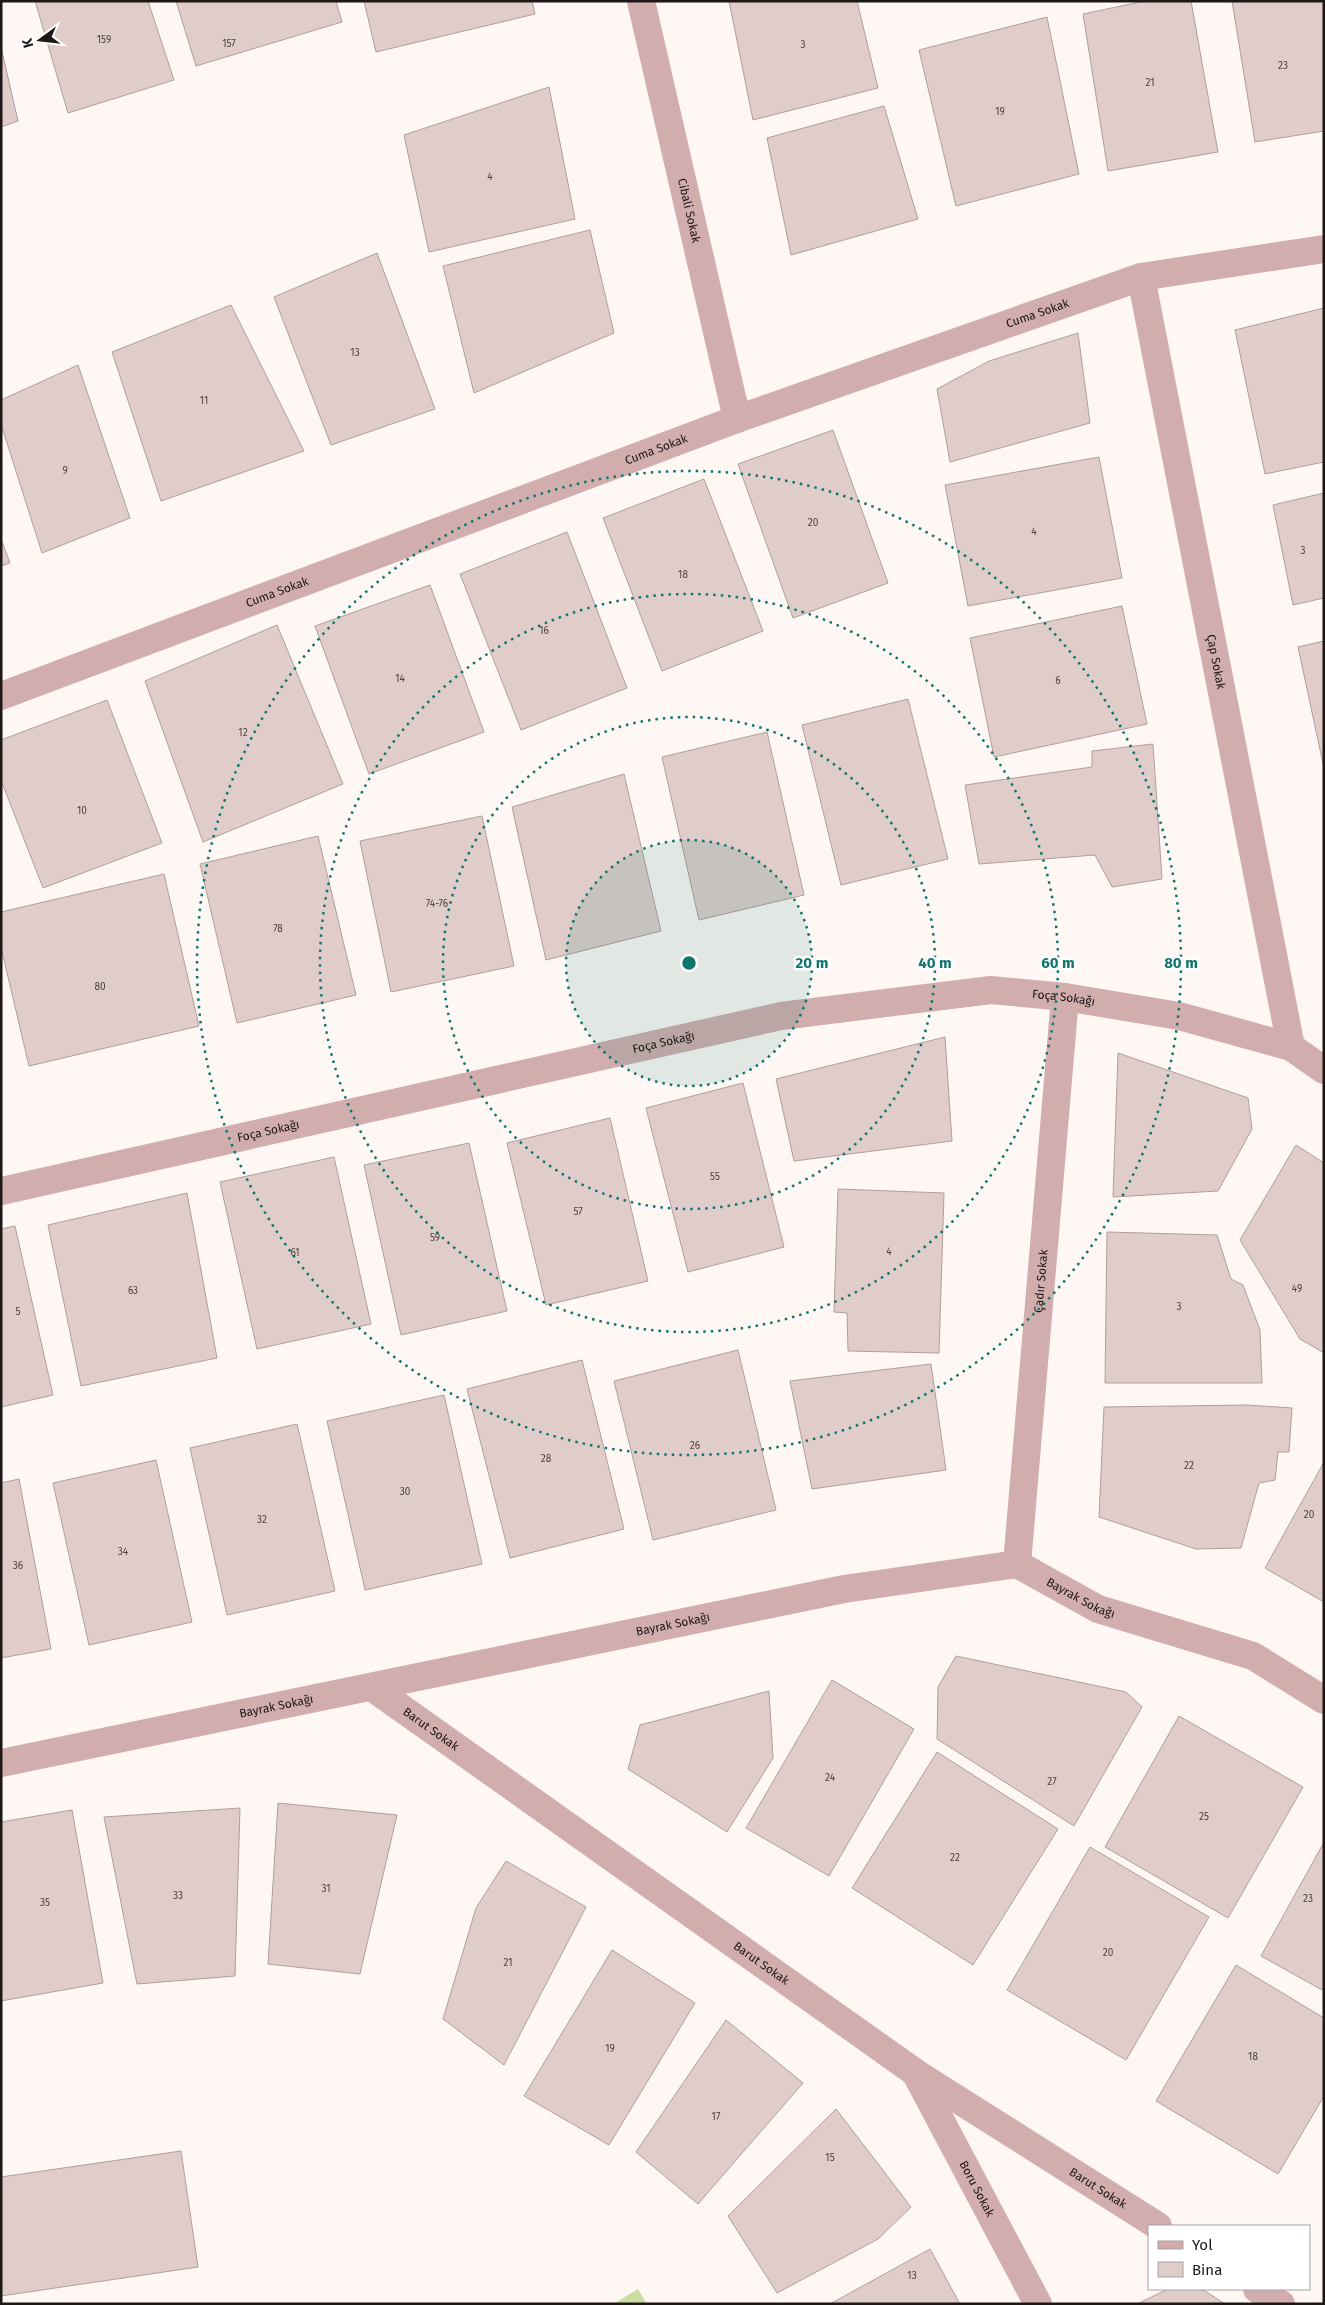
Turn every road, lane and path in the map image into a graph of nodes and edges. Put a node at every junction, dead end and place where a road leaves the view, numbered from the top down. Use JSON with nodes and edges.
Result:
{"nodes":[{"id":1,"x":641,"y":1,"type":"edge"},
{"id":2,"x":1324,"y":249,"type":"edge"},
{"id":3,"x":1141,"y":277,"type":"junction"},
{"id":4,"x":737,"y":419,"type":"junction"},
{"id":5,"x":1,"y":696,"type":"edge"},
{"id":6,"x":1065,"y":997,"type":"junction"},
{"id":7,"x":1291,"y":1047,"type":"junction"},
{"id":8,"x":1324,"y":1070,"type":"edge"},
{"id":9,"x":1,"y":1191,"type":"edge"},
{"id":10,"x":1017,"y":1564,"type":"junction"},
{"id":11,"x":373,"y":1688,"type":"junction"},
{"id":12,"x":1324,"y":1700,"type":"edge"},
{"id":13,"x":1,"y":1763,"type":"edge"},
{"id":14,"x":916,"y":2073,"type":"junction"},
{"id":15,"x":1156,"y":2225,"type":"edge"},
{"id":16,"x":1259,"y":2290,"type":"edge"},
{"id":17,"x":1038,"y":2304,"type":"edge"},
{"id":18,"x":1281,"y":2304,"type":"edge"}],
"edges":[{"from":1,"to":4,"type":"street","name":"Cibali Sokak"},
{"from":2,"to":3,"type":"street","name":"Cuma Sokak"},
{"from":3,"to":4,"type":"street","name":"Cuma Sokak"},
{"from":3,"to":7,"type":"street","name":"Çap Sokak"},
{"from":4,"to":5,"type":"street","name":"Cuma Sokak"},
{"from":6,"to":7,"type":"street","name":"Foça Sokağı"},
{"from":6,"to":9,"type":"street","name":"Foça Sokağı"},
{"from":6,"to":10,"type":"street","name":"Çadır Sokak"},
{"from":7,"to":8,"type":"street","name":"Foça Sokağı"},
{"from":10,"to":11,"type":"street","name":"Bayrak Sokağı"},
{"from":10,"to":12,"type":"street","name":"Bayrak Sokağı"},
{"from":11,"to":13,"type":"street","name":"Bayrak Sokağı"},
{"from":11,"to":14,"type":"street","name":"Barut Sokak"},
{"from":14,"to":15,"type":"street","name":"Barut Sokak"},
{"from":14,"to":17,"type":"street","name":"Boru Sokak"},
{"from":16,"to":18,"type":"street"}]}
